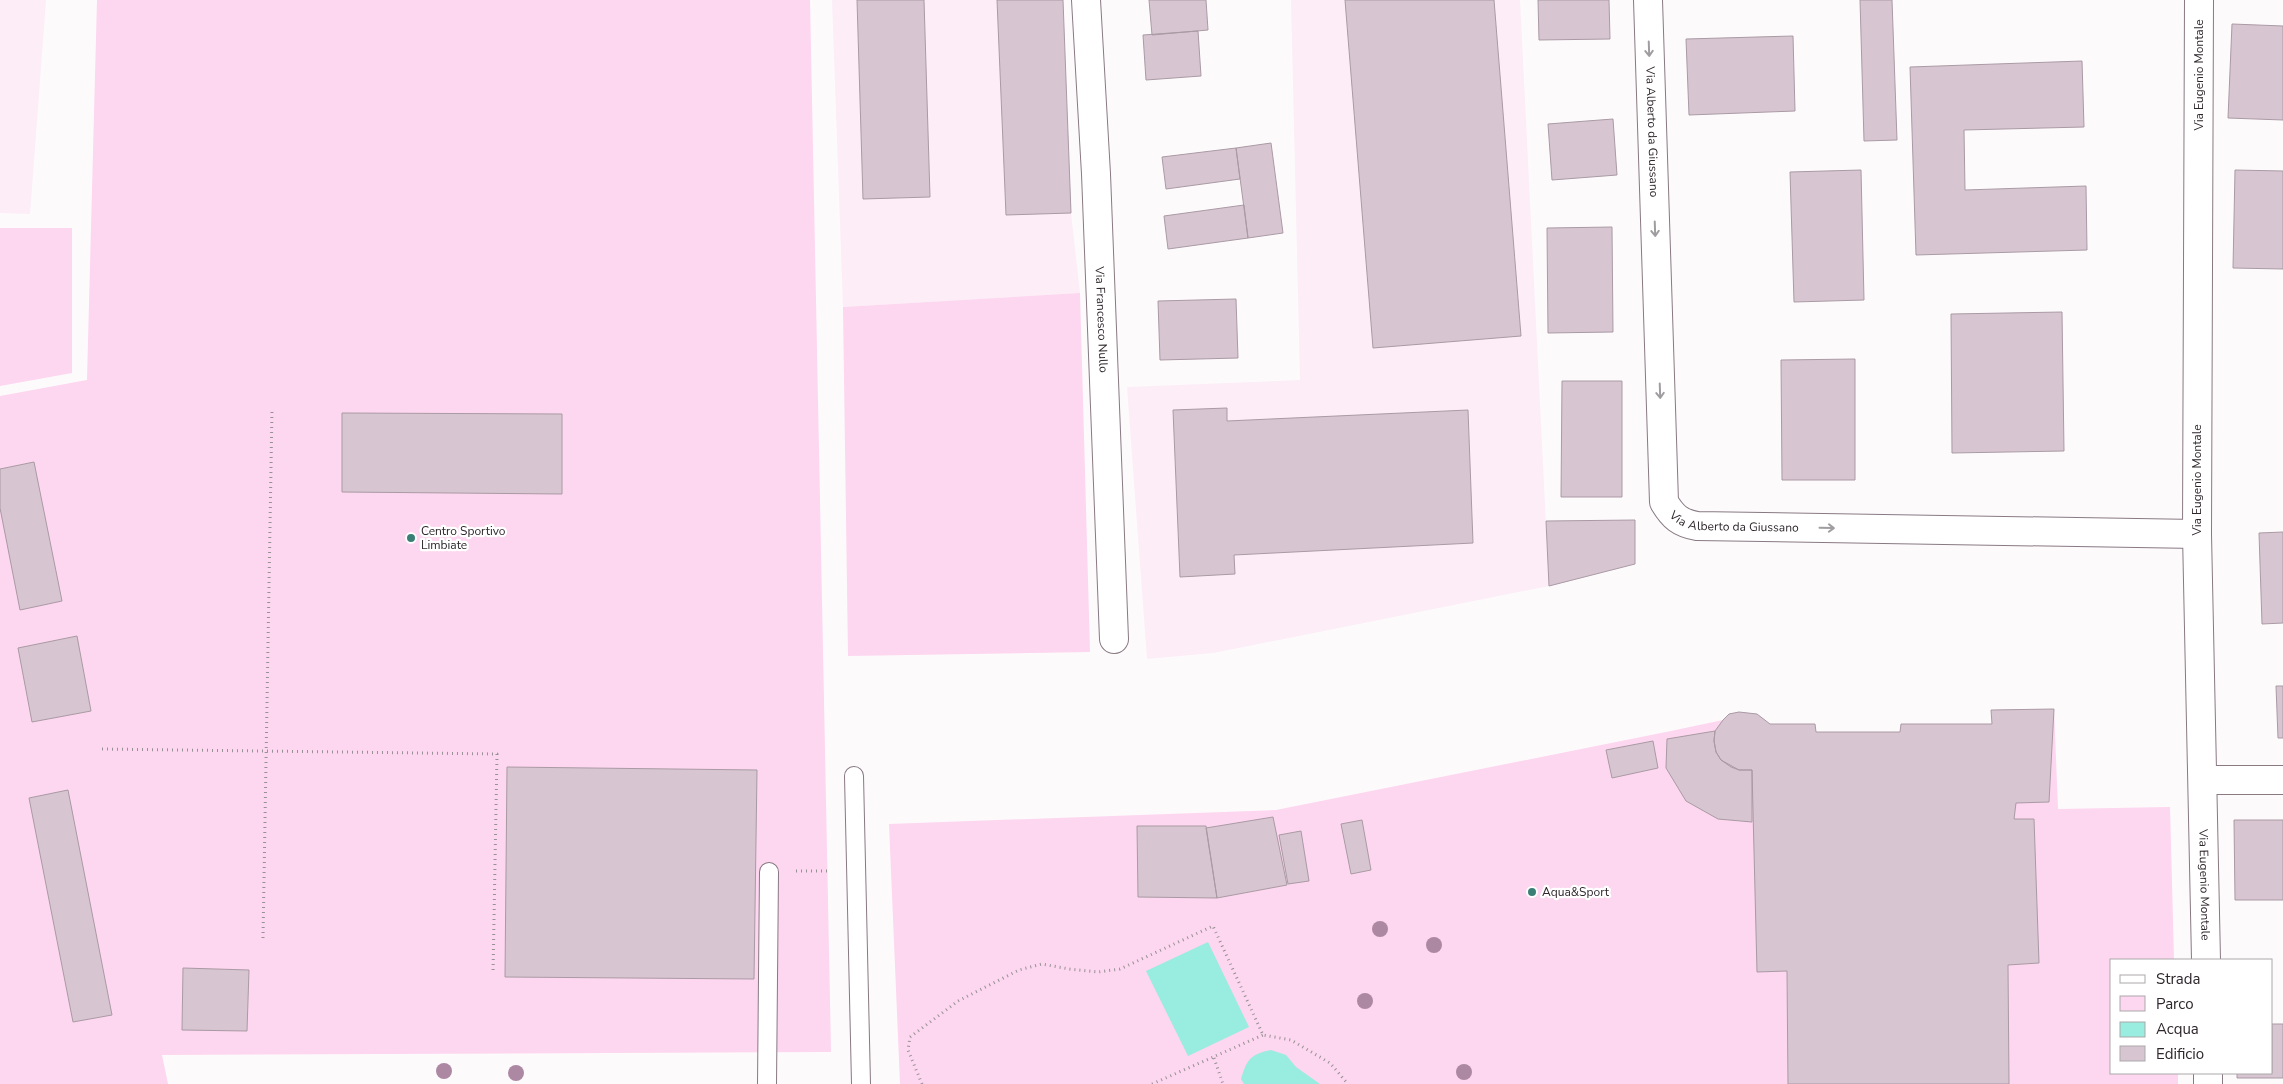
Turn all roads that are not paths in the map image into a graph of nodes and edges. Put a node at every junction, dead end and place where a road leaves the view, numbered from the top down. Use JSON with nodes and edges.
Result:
{"nodes":[{"id":1,"x":1086,"y":0,"type":"edge"},
{"id":2,"x":1648,"y":0,"type":"edge"},
{"id":3,"x":2199,"y":0,"type":"edge"},
{"id":4,"x":2197,"y":534,"type":"junction"},
{"id":5,"x":1114,"y":639,"type":"dead end"},
{"id":6,"x":854,"y":776,"type":"dead end"},
{"id":7,"x":2203,"y":780,"type":"junction"},
{"id":8,"x":2283,"y":780,"type":"edge"},
{"id":9,"x":769,"y":872,"type":"road end"},
{"id":10,"x":2206,"y":959,"type":"edge"},
{"id":11,"x":767,"y":1084,"type":"edge"},
{"id":12,"x":861,"y":1084,"type":"edge"}],
"edges":[{"from":1,"to":5,"type":"street","name":"Via Francesco Nullo"},
{"from":2,"to":4,"type":"street","name":"Via Alberto da Giussano","one_way":true},
{"from":3,"to":4,"type":"street","name":"Via Eugenio Montale"},
{"from":4,"to":7,"type":"street","name":"Via Eugenio Montale"},
{"from":6,"to":12,"type":"lane"},
{"from":7,"to":8,"type":"street"},
{"from":7,"to":10,"type":"street","name":"Via Eugenio Montale"},
{"from":9,"to":11,"type":"lane"}]}
